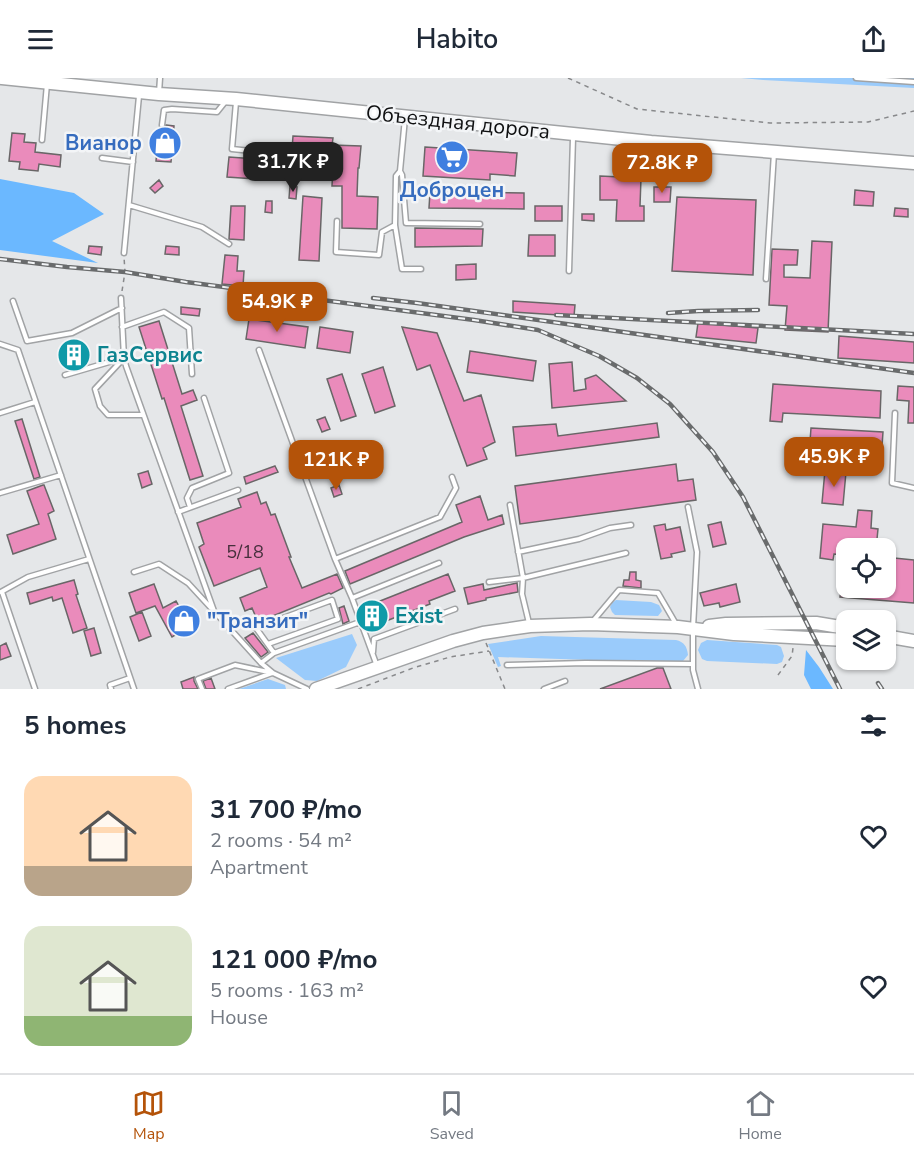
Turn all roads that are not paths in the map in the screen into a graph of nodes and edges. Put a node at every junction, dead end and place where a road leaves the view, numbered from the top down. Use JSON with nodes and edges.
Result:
{"nodes":[{"id":1,"x":2,"y":78,"type":"edge"},
{"id":2,"x":160,"y":78,"type":"edge"},
{"id":3,"x":856,"y":78,"type":"edge"},
{"id":4,"x":914,"y":82,"type":"edge"},
{"id":5,"x":47,"y":83,"type":"junction"},
{"id":6,"x":140,"y":92,"type":"junction"},
{"id":7,"x":159,"y":94,"type":"junction"},
{"id":8,"x":231,"y":99,"type":"junction"},
{"id":9,"x":405,"y":117,"type":"junction"},
{"id":10,"x":162,"y":125,"type":"dead end"},
{"id":11,"x":573,"y":134,"type":"junction"},
{"id":12,"x":42,"y":140,"type":"dead end"},
{"id":13,"x":262,"y":152,"type":"dead end"},
{"id":14,"x":774,"y":152,"type":"junction"},
{"id":15,"x":102,"y":158,"type":"dead end"},
{"id":16,"x":133,"y":162,"type":"junction"},
{"id":17,"x":914,"y":163,"type":"edge"},
{"id":18,"x":400,"y":171,"type":"junction"},
{"id":19,"x":129,"y":205,"type":"junction"},
{"id":20,"x":337,"y":221,"type":"dead end"},
{"id":21,"x":480,"y":224,"type":"dead end"},
{"id":22,"x":394,"y":225,"type":"junction"},
{"id":23,"x":229,"y":244,"type":"dead end"},
{"id":24,"x":124,"y":253,"type":"road end"},
{"id":25,"x":421,"y":269,"type":"dead end"},
{"id":26,"x":569,"y":271,"type":"dead end"},
{"id":27,"x":766,"y":279,"type":"dead end"},
{"id":28,"x":121,"y":298,"type":"road end"},
{"id":29,"x":13,"y":302,"type":"dead end"},
{"id":30,"x":122,"y":308,"type":"junction"},
{"id":31,"x":122,"y":327,"type":"junction"},
{"id":32,"x":0,"y":344,"type":"edge"},
{"id":33,"x":259,"y":350,"type":"dead end"},
{"id":34,"x":124,"y":358,"type":"junction"},
{"id":35,"x":192,"y":374,"type":"dead end"},
{"id":36,"x":65,"y":375,"type":"dead end"},
{"id":37,"x":204,"y":398,"type":"dead end"},
{"id":38,"x":35,"y":402,"type":"junction"},
{"id":39,"x":895,"y":413,"type":"dead end"},
{"id":40,"x":0,"y":414,"type":"edge"},
{"id":41,"x":142,"y":416,"type":"junction"},
{"id":42,"x":61,"y":476,"type":"junction"},
{"id":43,"x":452,"y":477,"type":"dead end"},
{"id":44,"x":914,"y":488,"type":"edge"},
{"id":45,"x":238,"y":490,"type":"dead end"},
{"id":46,"x":0,"y":494,"type":"edge"},
{"id":47,"x":510,"y":505,"type":"dead end"},
{"id":48,"x":190,"y":507,"type":"junction"},
{"id":49,"x":688,"y":507,"type":"dead end"},
{"id":50,"x":178,"y":512,"type":"junction"},
{"id":51,"x":631,"y":525,"type":"dead end"},
{"id":52,"x":518,"y":552,"type":"junction"},
{"id":53,"x":626,"y":553,"type":"dead end"},
{"id":54,"x":89,"y":559,"type":"junction"},
{"id":55,"x":335,"y":559,"type":"junction"},
{"id":56,"x":439,"y":563,"type":"dead end"},
{"id":57,"x":134,"y":572,"type":"dead end"},
{"id":58,"x":523,"y":578,"type":"junction"},
{"id":59,"x":489,"y":582,"type":"dead end"},
{"id":60,"x":1,"y":592,"type":"edge"},
{"id":61,"x":352,"y":598,"type":"junction"},
{"id":62,"x":455,"y":609,"type":"dead end"},
{"id":63,"x":214,"y":611,"type":"junction"},
{"id":64,"x":360,"y":622,"type":"junction"},
{"id":65,"x":590,"y":624,"type":"junction"},
{"id":66,"x":530,"y":626,"type":"junction"},
{"id":67,"x":836,"y":626,"type":"edge"},
{"id":68,"x":678,"y":627,"type":"junction"},
{"id":69,"x":693,"y":628,"type":"junction"},
{"id":70,"x":896,"y":638,"type":"edge"},
{"id":71,"x":836,"y":639,"type":"edge"},
{"id":72,"x":896,"y":641,"type":"edge"},
{"id":73,"x":914,"y":641,"type":"edge"},
{"id":74,"x":268,"y":644,"type":"junction"},
{"id":75,"x":274,"y":653,"type":"junction"},
{"id":76,"x":376,"y":661,"type":"junction"},
{"id":77,"x":261,"y":663,"type":"junction"},
{"id":78,"x":693,"y":664,"type":"junction"},
{"id":79,"x":507,"y":665,"type":"dead end"},
{"id":80,"x":273,"y":673,"type":"junction"},
{"id":81,"x":130,"y":678,"type":"junction"},
{"id":82,"x":565,"y":681,"type":"dead end"},
{"id":83,"x":35,"y":689,"type":"edge"},
{"id":84,"x":111,"y":689,"type":"edge"},
{"id":85,"x":134,"y":689,"type":"edge"},
{"id":86,"x":202,"y":689,"type":"edge"},
{"id":87,"x":228,"y":689,"type":"edge"},
{"id":88,"x":307,"y":689,"type":"edge"},
{"id":89,"x":315,"y":689,"type":"edge"},
{"id":90,"x":544,"y":689,"type":"edge"},
{"id":91,"x":698,"y":689,"type":"edge"}],
"edges":[{"from":1,"to":5,"type":"main road","name":"Объездная дорога"},
{"from":2,"to":7,"type":"lane"},
{"from":3,"to":4,"type":"lane"},
{"from":5,"to":6,"type":"main road","name":"Объездная дорога"},
{"from":5,"to":12,"type":"lane"},
{"from":6,"to":7,"type":"main road","name":"Объездная дорога"},
{"from":6,"to":16,"type":"lane"},
{"from":7,"to":8,"type":"main road","name":"Объездная дорога"},
{"from":8,"to":9,"type":"main road","name":"Объездная дорога"},
{"from":8,"to":10,"type":"lane"},
{"from":8,"to":13,"type":"lane"},
{"from":9,"to":11,"type":"main road","name":"Объездная дорога"},
{"from":9,"to":18,"type":"lane"},
{"from":11,"to":14,"type":"main road","name":"Объездная дорога"},
{"from":11,"to":26,"type":"lane"},
{"from":14,"to":17,"type":"main road","name":"Объездная дорога"},
{"from":14,"to":27,"type":"lane"},
{"from":15,"to":16,"type":"lane"},
{"from":16,"to":19,"type":"lane"},
{"from":18,"to":21,"type":"lane"},
{"from":18,"to":22,"type":"lane"},
{"from":19,"to":23,"type":"lane"},
{"from":19,"to":24,"type":"lane"},
{"from":20,"to":22,"type":"lane"},
{"from":22,"to":25,"type":"lane"},
{"from":28,"to":30,"type":"lane"},
{"from":29,"to":30,"type":"lane"},
{"from":30,"to":31,"type":"lane"},
{"from":31,"to":34,"type":"lane"},
{"from":31,"to":35,"type":"lane"},
{"from":32,"to":38,"type":"lane"},
{"from":33,"to":55,"type":"lane"},
{"from":34,"to":36,"type":"lane"},
{"from":34,"to":41,"type":"lane"},
{"from":34,"to":41,"type":"lane"},
{"from":37,"to":48,"type":"lane"},
{"from":38,"to":40,"type":"lane"},
{"from":38,"to":42,"type":"lane"},
{"from":39,"to":44,"type":"lane"},
{"from":41,"to":50,"type":"lane"},
{"from":42,"to":46,"type":"lane"},
{"from":42,"to":54,"type":"lane"},
{"from":43,"to":55,"type":"lane"},
{"from":45,"to":48,"type":"lane"},
{"from":47,"to":52,"type":"lane"},
{"from":48,"to":50,"type":"lane"},
{"from":49,"to":69,"type":"lane"},
{"from":50,"to":63,"type":"lane"},
{"from":51,"to":52,"type":"lane"},
{"from":52,"to":58,"type":"lane"},
{"from":53,"to":58,"type":"lane"},
{"from":54,"to":60,"type":"lane"},
{"from":54,"to":81,"type":"lane"},
{"from":55,"to":61,"type":"lane"},
{"from":56,"to":61,"type":"lane"},
{"from":57,"to":63,"type":"lane"},
{"from":58,"to":59,"type":"lane"},
{"from":58,"to":66,"type":"lane"},
{"from":60,"to":83,"type":"lane"},
{"from":61,"to":64,"type":"lane"},
{"from":62,"to":76,"type":"lane"},
{"from":63,"to":77,"type":"lane"},
{"from":64,"to":75,"type":"lane"},
{"from":64,"to":76,"type":"lane"},
{"from":65,"to":66,"type":"main road"},
{"from":65,"to":68,"type":"main road"},
{"from":65,"to":68,"type":"lane"},
{"from":66,"to":76,"type":"main road"},
{"from":67,"to":69,"type":"main road"},
{"from":68,"to":69,"type":"main road"},
{"from":69,"to":71,"type":"main road"},
{"from":69,"to":78,"type":"lane"},
{"from":70,"to":73,"type":"main road"},
{"from":72,"to":73,"type":"main road"},
{"from":74,"to":74,"type":"lane"},
{"from":74,"to":75,"type":"lane"},
{"from":75,"to":77,"type":"lane"},
{"from":76,"to":89,"type":"main road"},
{"from":77,"to":80,"type":"lane"},
{"from":78,"to":79,"type":"lane"},
{"from":78,"to":91,"type":"lane"},
{"from":80,"to":86,"type":"lane"},
{"from":80,"to":87,"type":"lane"},
{"from":80,"to":88,"type":"lane"},
{"from":81,"to":84,"type":"lane"},
{"from":81,"to":85,"type":"lane"},
{"from":82,"to":90,"type":"lane"}]}
